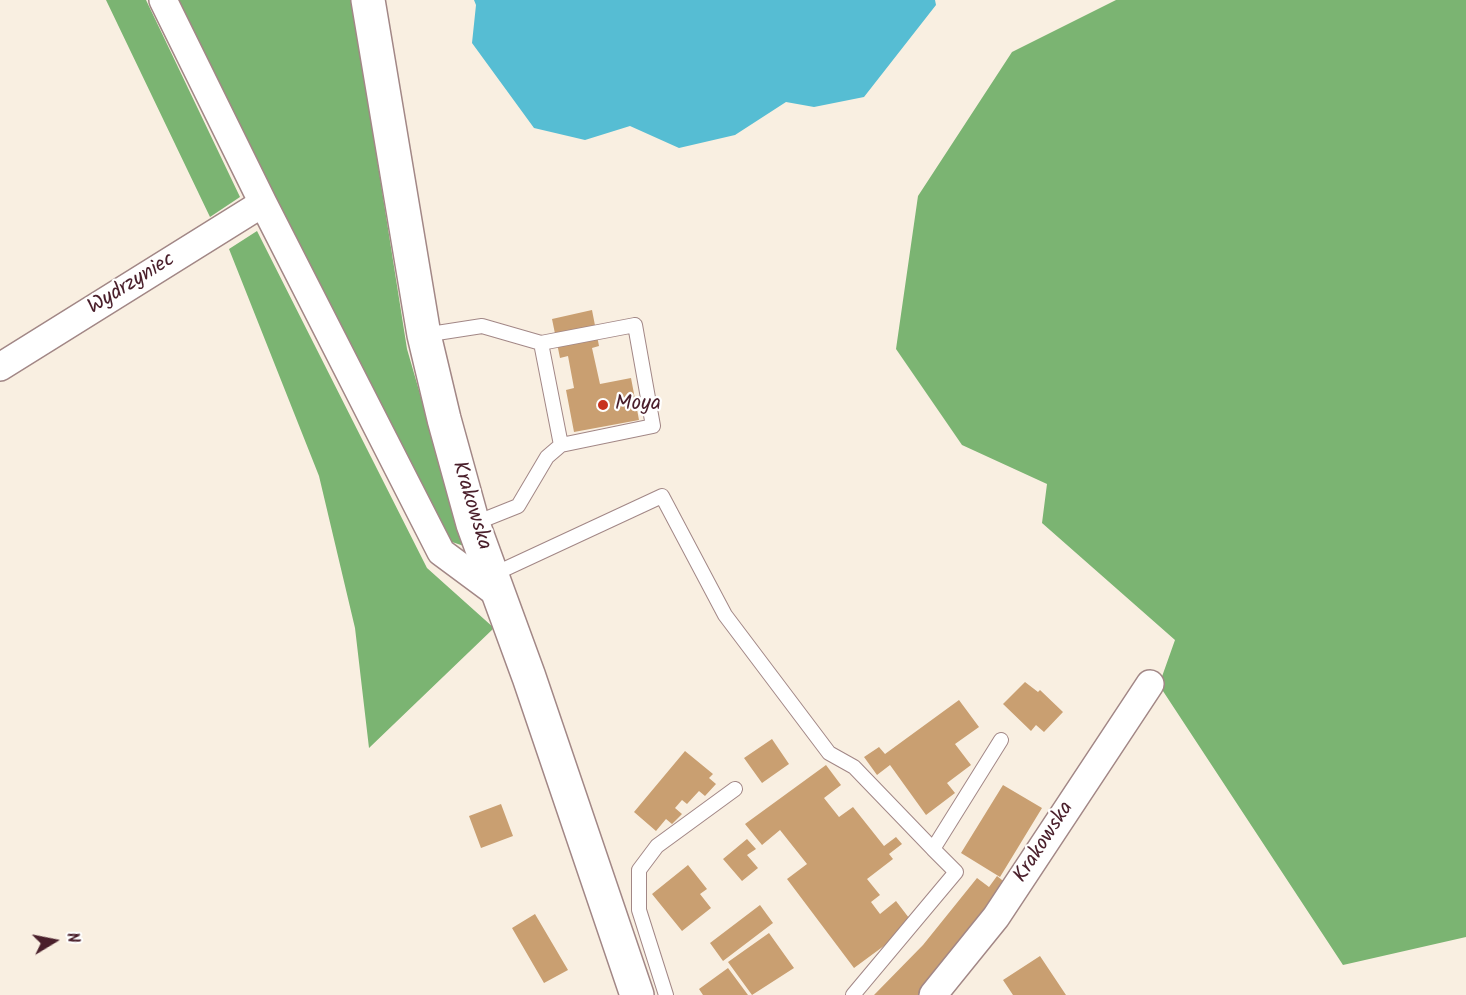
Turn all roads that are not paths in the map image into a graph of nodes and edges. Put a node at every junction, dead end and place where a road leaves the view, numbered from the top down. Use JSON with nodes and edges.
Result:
{"nodes":[{"id":1,"x":163,"y":0,"type":"edge"},
{"id":2,"x":368,"y":0,"type":"edge"},
{"id":3,"x":263,"y":204,"type":"junction"},
{"id":4,"x":424,"y":335,"type":"junction"},
{"id":5,"x":541,"y":343,"type":"junction"},
{"id":6,"x":0,"y":367,"type":"edge"},
{"id":7,"x":561,"y":445,"type":"junction"},
{"id":8,"x":473,"y":524,"type":"junction"},
{"id":9,"x":495,"y":585,"type":"junction"},
{"id":10,"x":1150,"y":684,"type":"dead end"},
{"id":11,"x":1001,"y":740,"type":"dead end"},
{"id":12,"x":735,"y":789,"type":"dead end"},
{"id":13,"x":933,"y":849,"type":"junction"},
{"id":14,"x":637,"y":995,"type":"edge"},
{"id":15,"x":666,"y":995,"type":"edge"},
{"id":16,"x":854,"y":995,"type":"edge"},
{"id":17,"x":933,"y":995,"type":"edge"}],
"edges":[{"from":1,"to":3,"type":"street"},
{"from":2,"to":4,"type":"street","name":"Krakowska"},
{"from":3,"to":6,"type":"street","name":"Wydrzyniec"},
{"from":3,"to":9,"type":"street"},
{"from":4,"to":5,"type":"lane"},
{"from":4,"to":8,"type":"street","name":"Krakowska"},
{"from":5,"to":7,"type":"lane"},
{"from":5,"to":7,"type":"lane"},
{"from":7,"to":8,"type":"lane"},
{"from":8,"to":9,"type":"street","name":"Krakowska"},
{"from":9,"to":13,"type":"lane"},
{"from":9,"to":14,"type":"street","name":"Krakowska"},
{"from":10,"to":17,"type":"street","name":"Krakowska"},
{"from":11,"to":13,"type":"lane"},
{"from":12,"to":15,"type":"lane"},
{"from":13,"to":16,"type":"lane"}]}
